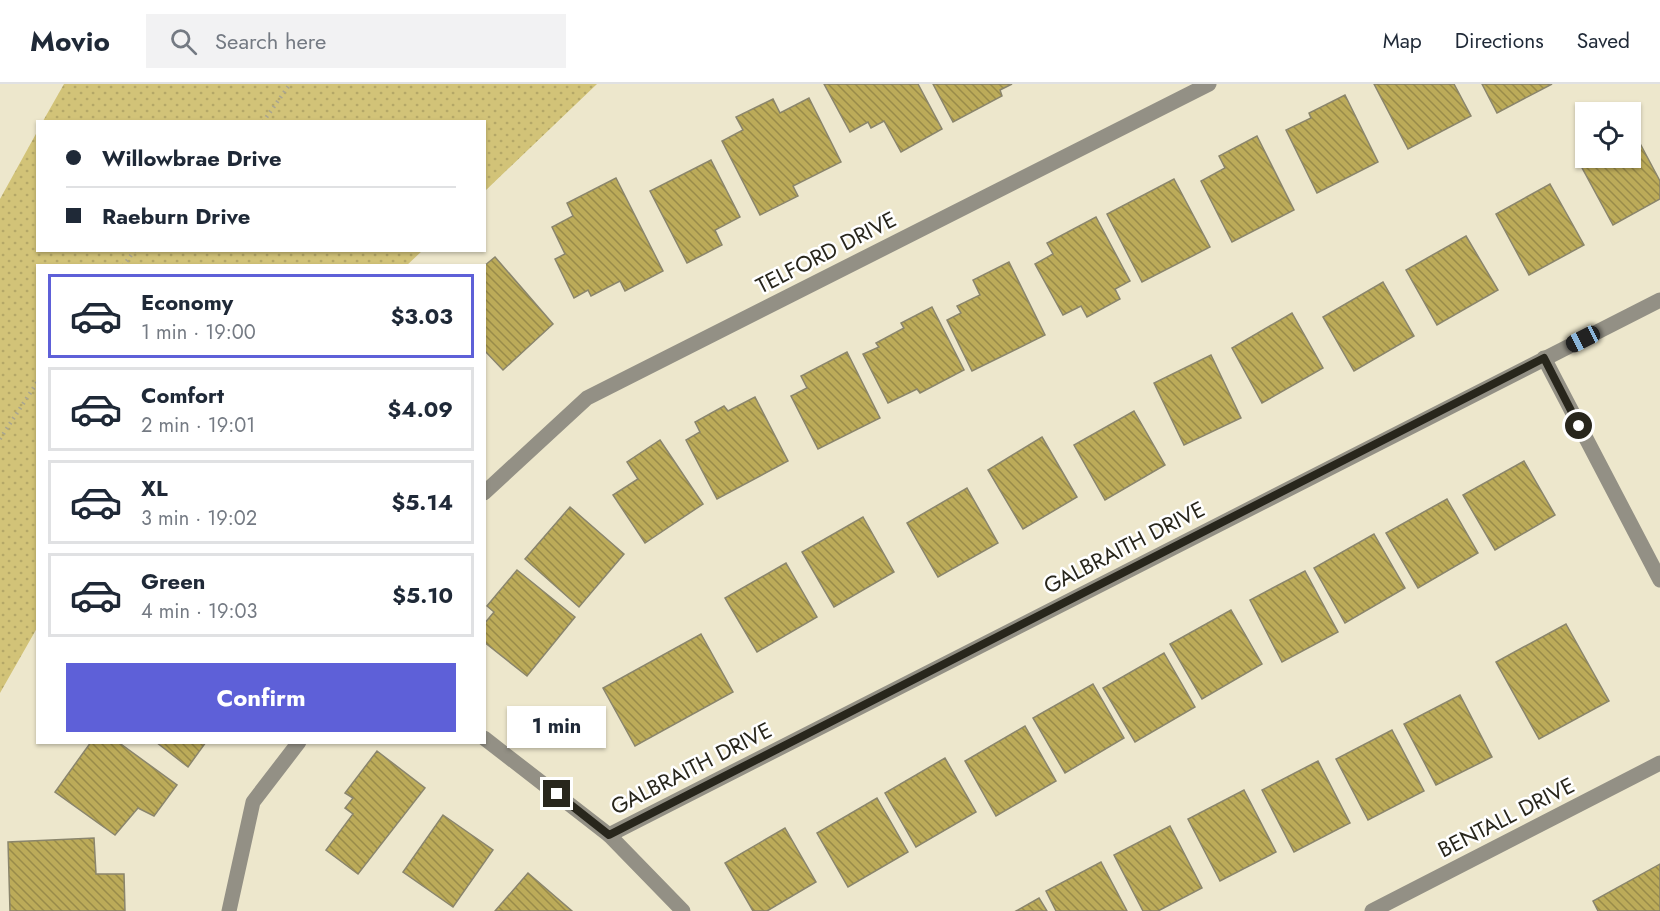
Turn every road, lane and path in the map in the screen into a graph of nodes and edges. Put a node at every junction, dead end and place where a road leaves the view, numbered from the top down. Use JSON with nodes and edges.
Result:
{"nodes":[{"id":1,"x":290,"y":84,"type":"edge"},
{"id":2,"x":1209,"y":84,"type":"edge"},
{"id":3,"x":264,"y":120,"type":"edge"},
{"id":4,"x":1660,"y":300,"type":"edge"},
{"id":5,"x":1544,"y":358,"type":"junction"},
{"id":6,"x":36,"y":384,"type":"edge"},
{"id":7,"x":0,"y":439,"type":"edge"},
{"id":8,"x":486,"y":491,"type":"edge"},
{"id":9,"x":1660,"y":580,"type":"edge"},
{"id":10,"x":486,"y":740,"type":"edge"},
{"id":11,"x":297,"y":744,"type":"edge"},
{"id":12,"x":1660,"y":763,"type":"edge"},
{"id":13,"x":609,"y":835,"type":"junction"},
{"id":14,"x":229,"y":911,"type":"edge"},
{"id":15,"x":683,"y":911,"type":"edge"},
{"id":16,"x":1372,"y":911,"type":"edge"}],
"edges":[{"from":1,"to":3,"type":"path"},
{"from":2,"to":8,"type":"street","name":"TELFORD DRIVE"},
{"from":4,"to":5,"type":"street","name":"GALBRAITH DRIVE"},
{"from":5,"to":9,"type":"street"},
{"from":5,"to":13,"type":"street","name":"GALBRAITH DRIVE"},
{"from":6,"to":7,"type":"path"},
{"from":10,"to":13,"type":"street"},
{"from":11,"to":14,"type":"street"},
{"from":12,"to":16,"type":"street","name":"BENTALL DRIVE"},
{"from":13,"to":15,"type":"street"}]}
